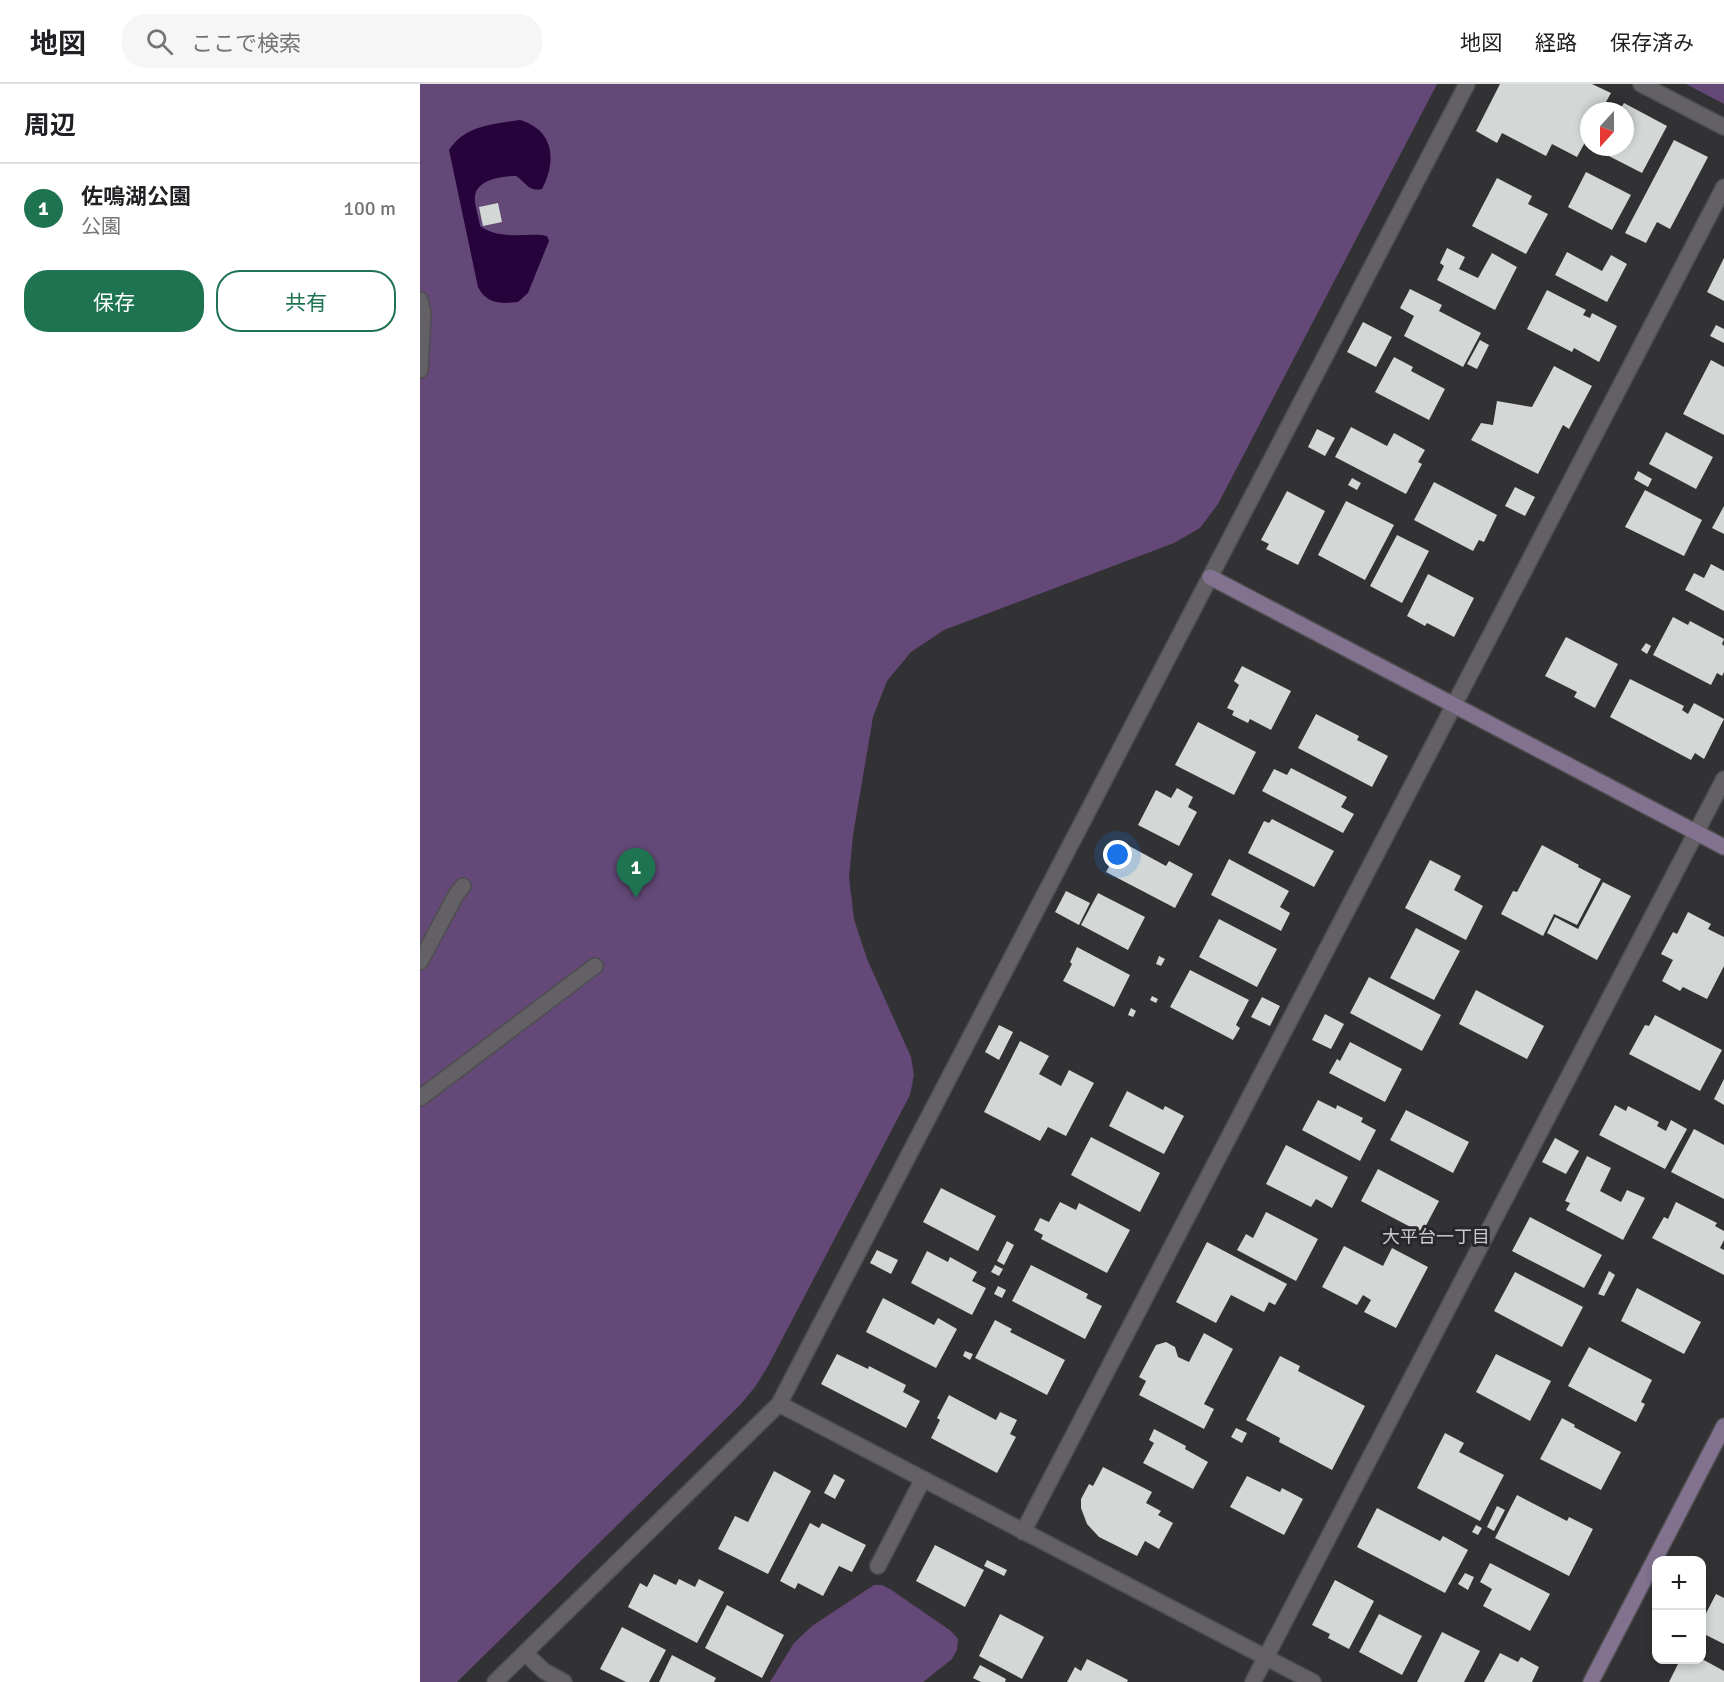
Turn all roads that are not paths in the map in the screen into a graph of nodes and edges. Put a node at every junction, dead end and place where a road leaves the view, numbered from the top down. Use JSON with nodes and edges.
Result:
{"nodes":[{"id":1,"x":1467,"y":84,"type":"edge"},
{"id":2,"x":1641,"y":84,"type":"edge"},
{"id":3,"x":1724,"y":127,"type":"edge"},
{"id":4,"x":1724,"y":188,"type":"edge"},
{"id":5,"x":420,"y":300,"type":"edge"},
{"id":6,"x":420,"y":370,"type":"edge"},
{"id":7,"x":1210,"y":578,"type":"junction"},
{"id":8,"x":1454,"y":705,"type":"junction"},
{"id":9,"x":1724,"y":779,"type":"edge"},
{"id":10,"x":1696,"y":832,"type":"junction"},
{"id":11,"x":1724,"y":847,"type":"edge"},
{"id":12,"x":463,"y":886,"type":"dead end"},
{"id":13,"x":420,"y":962,"type":"edge"},
{"id":14,"x":595,"y":966,"type":"dead end"},
{"id":15,"x":420,"y":1098,"type":"edge"},
{"id":16,"x":779,"y":1404,"type":"junction"},
{"id":17,"x":1724,"y":1426,"type":"edge"},
{"id":18,"x":923,"y":1479,"type":"junction"},
{"id":19,"x":1023,"y":1532,"type":"junction"},
{"id":20,"x":878,"y":1566,"type":"dead end"},
{"id":21,"x":525,"y":1653,"type":"junction"},
{"id":22,"x":1266,"y":1658,"type":"junction"},
{"id":23,"x":495,"y":1682,"type":"edge"},
{"id":24,"x":564,"y":1682,"type":"edge"},
{"id":25,"x":1253,"y":1682,"type":"edge"},
{"id":26,"x":1313,"y":1682,"type":"edge"},
{"id":27,"x":1591,"y":1682,"type":"edge"}],
"edges":[{"from":1,"to":7,"type":"street"},
{"from":2,"to":3,"type":"street"},
{"from":4,"to":8,"type":"street"},
{"from":5,"to":6,"type":"street"},
{"from":7,"to":8,"type":"street"},
{"from":7,"to":16,"type":"street"},
{"from":8,"to":10,"type":"street"},
{"from":8,"to":19,"type":"street"},
{"from":9,"to":10,"type":"street"},
{"from":10,"to":11,"type":"street"},
{"from":10,"to":22,"type":"street"},
{"from":12,"to":13,"type":"street"},
{"from":14,"to":15,"type":"street"},
{"from":16,"to":18,"type":"street"},
{"from":16,"to":21,"type":"street"},
{"from":17,"to":27,"type":"street"},
{"from":18,"to":19,"type":"street"},
{"from":18,"to":20,"type":"street"},
{"from":19,"to":22,"type":"street"},
{"from":21,"to":23,"type":"street"},
{"from":21,"to":24,"type":"street"},
{"from":22,"to":25,"type":"street"},
{"from":22,"to":26,"type":"street"}]}
